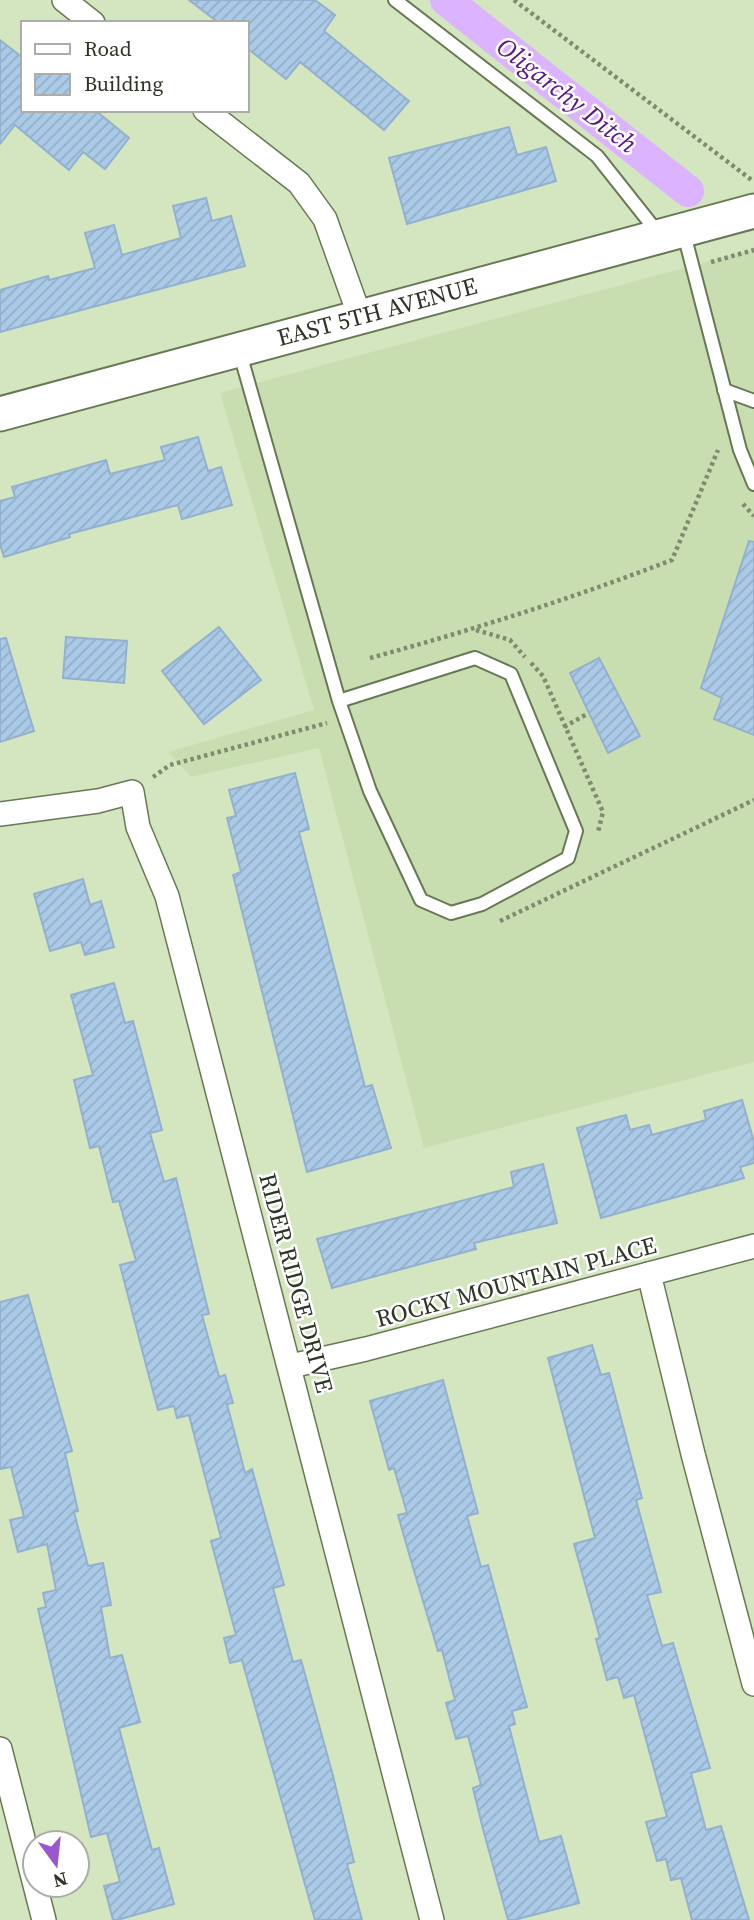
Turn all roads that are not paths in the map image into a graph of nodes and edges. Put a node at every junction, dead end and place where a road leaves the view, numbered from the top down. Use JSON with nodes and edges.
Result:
{"nodes":[{"id":1,"x":64,"y":0,"type":"edge"},
{"id":2,"x":395,"y":0,"type":"edge"},
{"id":3,"x":90,"y":21,"type":"edge"},
{"id":4,"x":208,"y":112,"type":"edge"},
{"id":5,"x":754,"y":211,"type":"edge"},
{"id":6,"x":672,"y":233,"type":"junction"},
{"id":7,"x":360,"y":317,"type":"junction"},
{"id":8,"x":239,"y":350,"type":"junction"},
{"id":9,"x":724,"y":390,"type":"junction"},
{"id":10,"x":754,"y":401,"type":"edge"},
{"id":11,"x":0,"y":414,"type":"edge"},
{"id":12,"x":754,"y":484,"type":"edge"},
{"id":13,"x":339,"y":701,"type":"junction"},
{"id":14,"x":0,"y":814,"type":"edge"},
{"id":15,"x":754,"y":1246,"type":"edge"},
{"id":16,"x":649,"y":1274,"type":"junction"},
{"id":17,"x":290,"y":1366,"type":"junction"},
{"id":18,"x":754,"y":1684,"type":"edge"},
{"id":19,"x":0,"y":1749,"type":"edge"},
{"id":20,"x":44,"y":1920,"type":"edge"},
{"id":21,"x":432,"y":1920,"type":"edge"}],
"edges":[{"from":1,"to":3,"type":"street"},
{"from":2,"to":6,"type":"lane"},
{"from":4,"to":7,"type":"street"},
{"from":5,"to":6,"type":"street","name":"EAST 5TH AVENUE"},
{"from":6,"to":7,"type":"street","name":"EAST 5TH AVENUE"},
{"from":6,"to":9,"type":"lane"},
{"from":7,"to":8,"type":"street","name":"EAST 5TH AVENUE"},
{"from":8,"to":11,"type":"street","name":"EAST 5TH AVENUE"},
{"from":8,"to":13,"type":"lane"},
{"from":9,"to":10,"type":"lane"},
{"from":9,"to":12,"type":"lane"},
{"from":13,"to":13,"type":"lane"},
{"from":14,"to":17,"type":"street","name":"RIDER RIDGE DRIVE"},
{"from":15,"to":16,"type":"street","name":"ROCKY MOUNTAIN PLACE"},
{"from":16,"to":17,"type":"street","name":"ROCKY MOUNTAIN PLACE"},
{"from":16,"to":18,"type":"street"},
{"from":17,"to":21,"type":"street","name":"RIDER RIDGE DRIVE"},
{"from":19,"to":20,"type":"street"}]}
